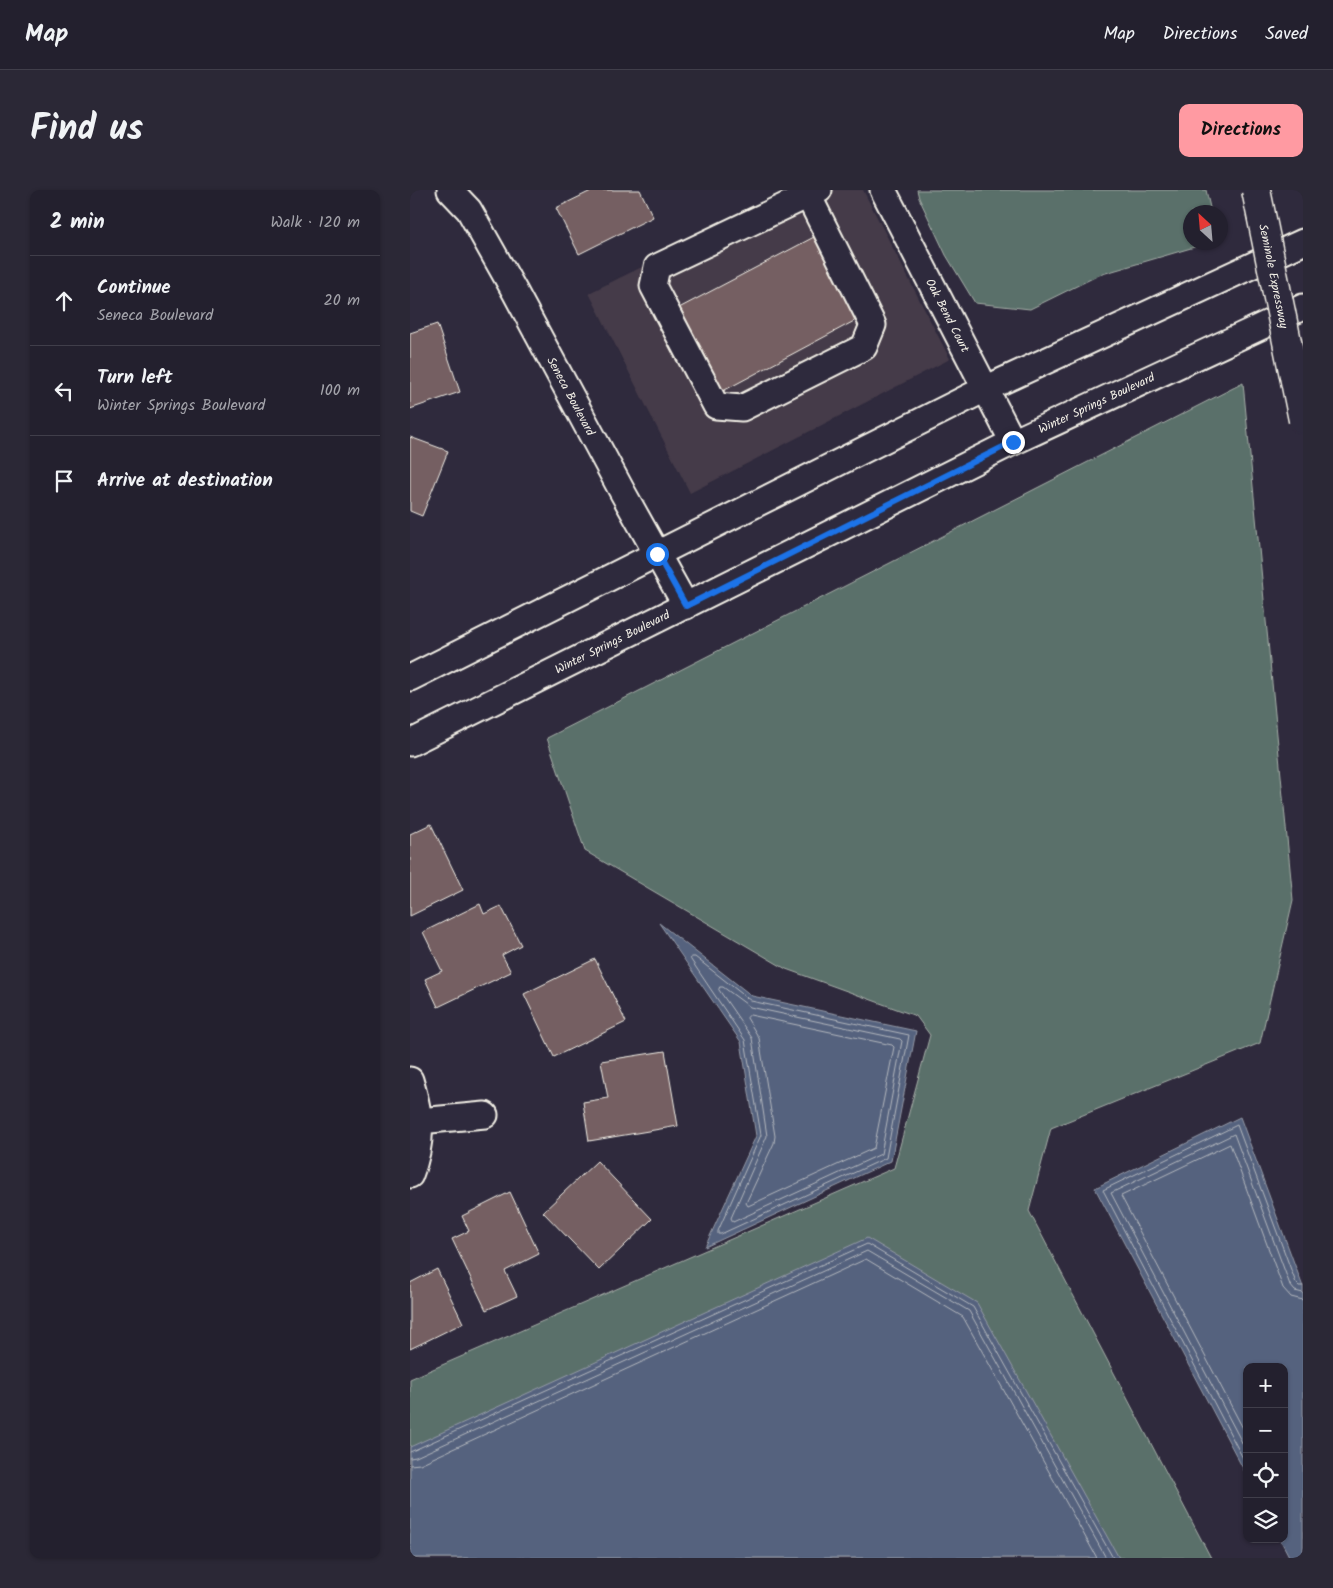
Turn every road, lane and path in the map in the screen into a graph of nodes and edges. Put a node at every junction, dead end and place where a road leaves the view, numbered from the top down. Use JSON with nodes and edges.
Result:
{"nodes":[{"id":1,"x":450,"y":190,"type":"edge"},
{"id":2,"x":883,"y":190,"type":"edge"},
{"id":3,"x":1256,"y":190,"type":"edge"},
{"id":4,"x":813,"y":193,"type":"edge"},
{"id":5,"x":1303,"y":242,"type":"edge"},
{"id":6,"x":1303,"y":307,"type":"edge"},
{"id":7,"x":985,"y":389,"type":"junction"},
{"id":8,"x":1303,"y":420,"type":"edge"},
{"id":9,"x":1013,"y":442,"type":"junction"},
{"id":10,"x":657,"y":554,"type":"junction"},
{"id":11,"x":686,"y":606,"type":"junction"},
{"id":12,"x":410,"y":678,"type":"edge"},
{"id":13,"x":410,"y":744,"type":"edge"},
{"id":14,"x":410,"y":1080,"type":"edge"},
{"id":15,"x":485,"y":1115,"type":"dead end"},
{"id":16,"x":419,"y":1121,"type":"junction"},
{"id":17,"x":410,"y":1175,"type":"edge"}],
"edges":[{"from":1,"to":10,"type":"street","name":"Seneca Boulevard"},
{"from":2,"to":7,"type":"street","name":"Oak Bend Court"},
{"from":3,"to":8,"type":"highway","name":"Seminole Expressway","bridge":true},
{"from":4,"to":4,"type":"street"},
{"from":5,"to":7,"type":"street"},
{"from":6,"to":9,"type":"street","name":"Winter Springs Boulevard"},
{"from":7,"to":9,"type":"street","name":"Oak Bend Court"},
{"from":7,"to":10,"type":"street"},
{"from":9,"to":11,"type":"street","name":"Winter Springs Boulevard"},
{"from":10,"to":11,"type":"street","name":"Seneca Boulevard"},
{"from":10,"to":12,"type":"street"},
{"from":11,"to":13,"type":"street","name":"Winter Springs Boulevard"},
{"from":14,"to":16,"type":"street"},
{"from":15,"to":16,"type":"street"},
{"from":16,"to":17,"type":"street"}]}
